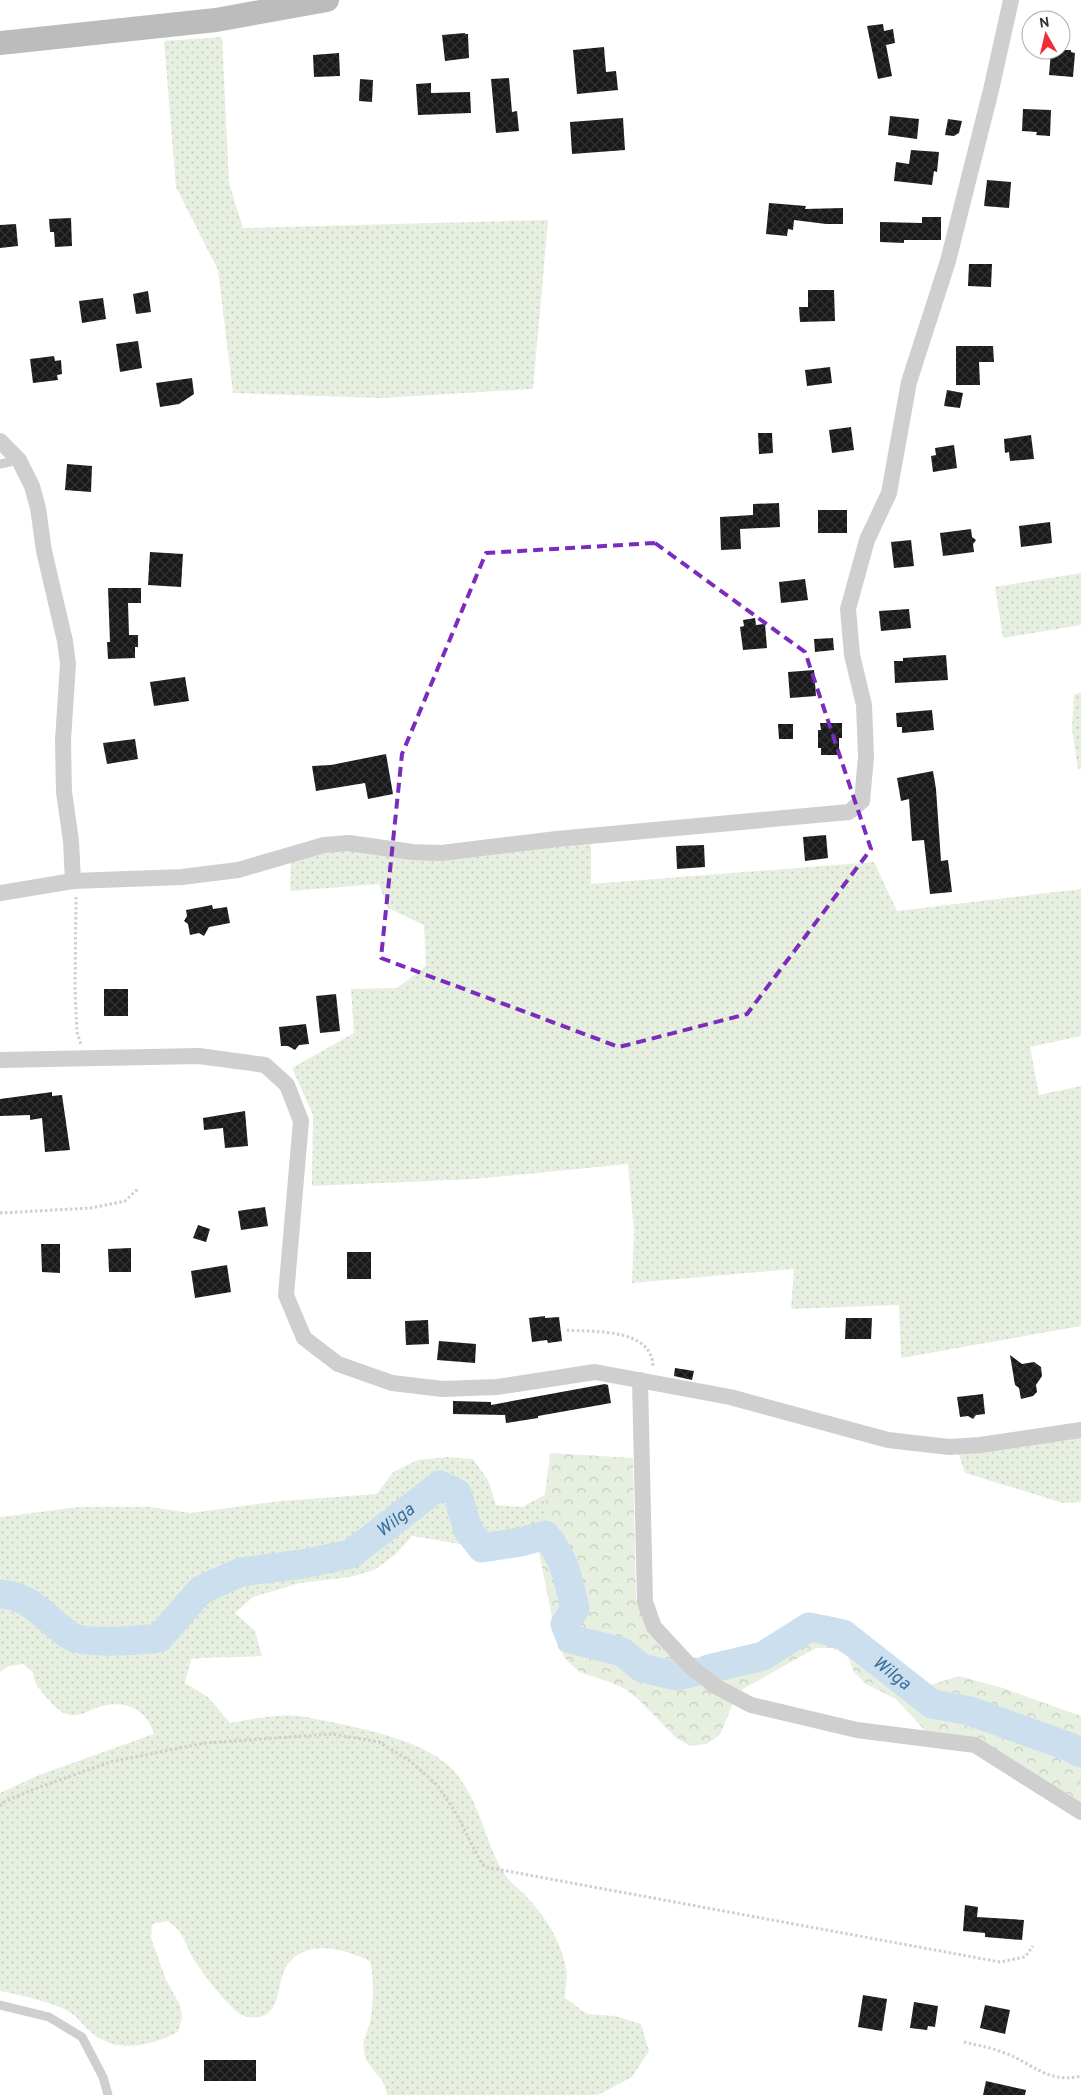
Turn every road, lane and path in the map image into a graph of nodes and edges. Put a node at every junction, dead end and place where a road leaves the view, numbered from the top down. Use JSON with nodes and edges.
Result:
{"nodes":[{"id":1,"x":327,"y":0,"type":"edge"},
{"id":2,"x":1011,"y":0,"type":"edge"},
{"id":3,"x":0,"y":43,"type":"edge"},
{"id":4,"x":0,"y":441,"type":"edge"},
{"id":5,"x":19,"y":460,"type":"junction"},
{"id":6,"x":0,"y":464,"type":"edge"},
{"id":7,"x":73,"y":881,"type":"junction"},
{"id":8,"x":0,"y":893,"type":"edge"},
{"id":9,"x":85,"y":1058,"type":"junction"},
{"id":10,"x":0,"y":1060,"type":"edge"},
{"id":11,"x":139,"y":1188,"type":"dead end"},
{"id":12,"x":0,"y":1213,"type":"edge"},
{"id":13,"x":567,"y":1330,"type":"dead end"},
{"id":14,"x":646,"y":1382,"type":"junction"},
{"id":15,"x":1081,"y":1430,"type":"edge"},
{"id":16,"x":0,"y":1806,"type":"edge"},
{"id":17,"x":1081,"y":1812,"type":"edge"},
{"id":18,"x":1034,"y":1946,"type":"dead end"},
{"id":19,"x":0,"y":2005,"type":"edge"},
{"id":20,"x":964,"y":2042,"type":"dead end"},
{"id":21,"x":1081,"y":2076,"type":"edge"},
{"id":22,"x":108,"y":2095,"type":"edge"}],
"edges":[{"from":1,"to":3,"type":"street"},
{"from":2,"to":7,"type":"street"},
{"from":4,"to":5,"type":"street"},
{"from":5,"to":6,"type":"lane"},
{"from":5,"to":7,"type":"street"},
{"from":7,"to":8,"type":"street"},
{"from":7,"to":9,"type":"path"},
{"from":9,"to":10,"type":"street"},
{"from":9,"to":14,"type":"street"},
{"from":11,"to":12,"type":"path"},
{"from":13,"to":14,"type":"path"},
{"from":14,"to":15,"type":"street"},
{"from":14,"to":17,"type":"street"},
{"from":16,"to":18,"type":"path"},
{"from":19,"to":22,"type":"lane"},
{"from":20,"to":21,"type":"path"}]}
